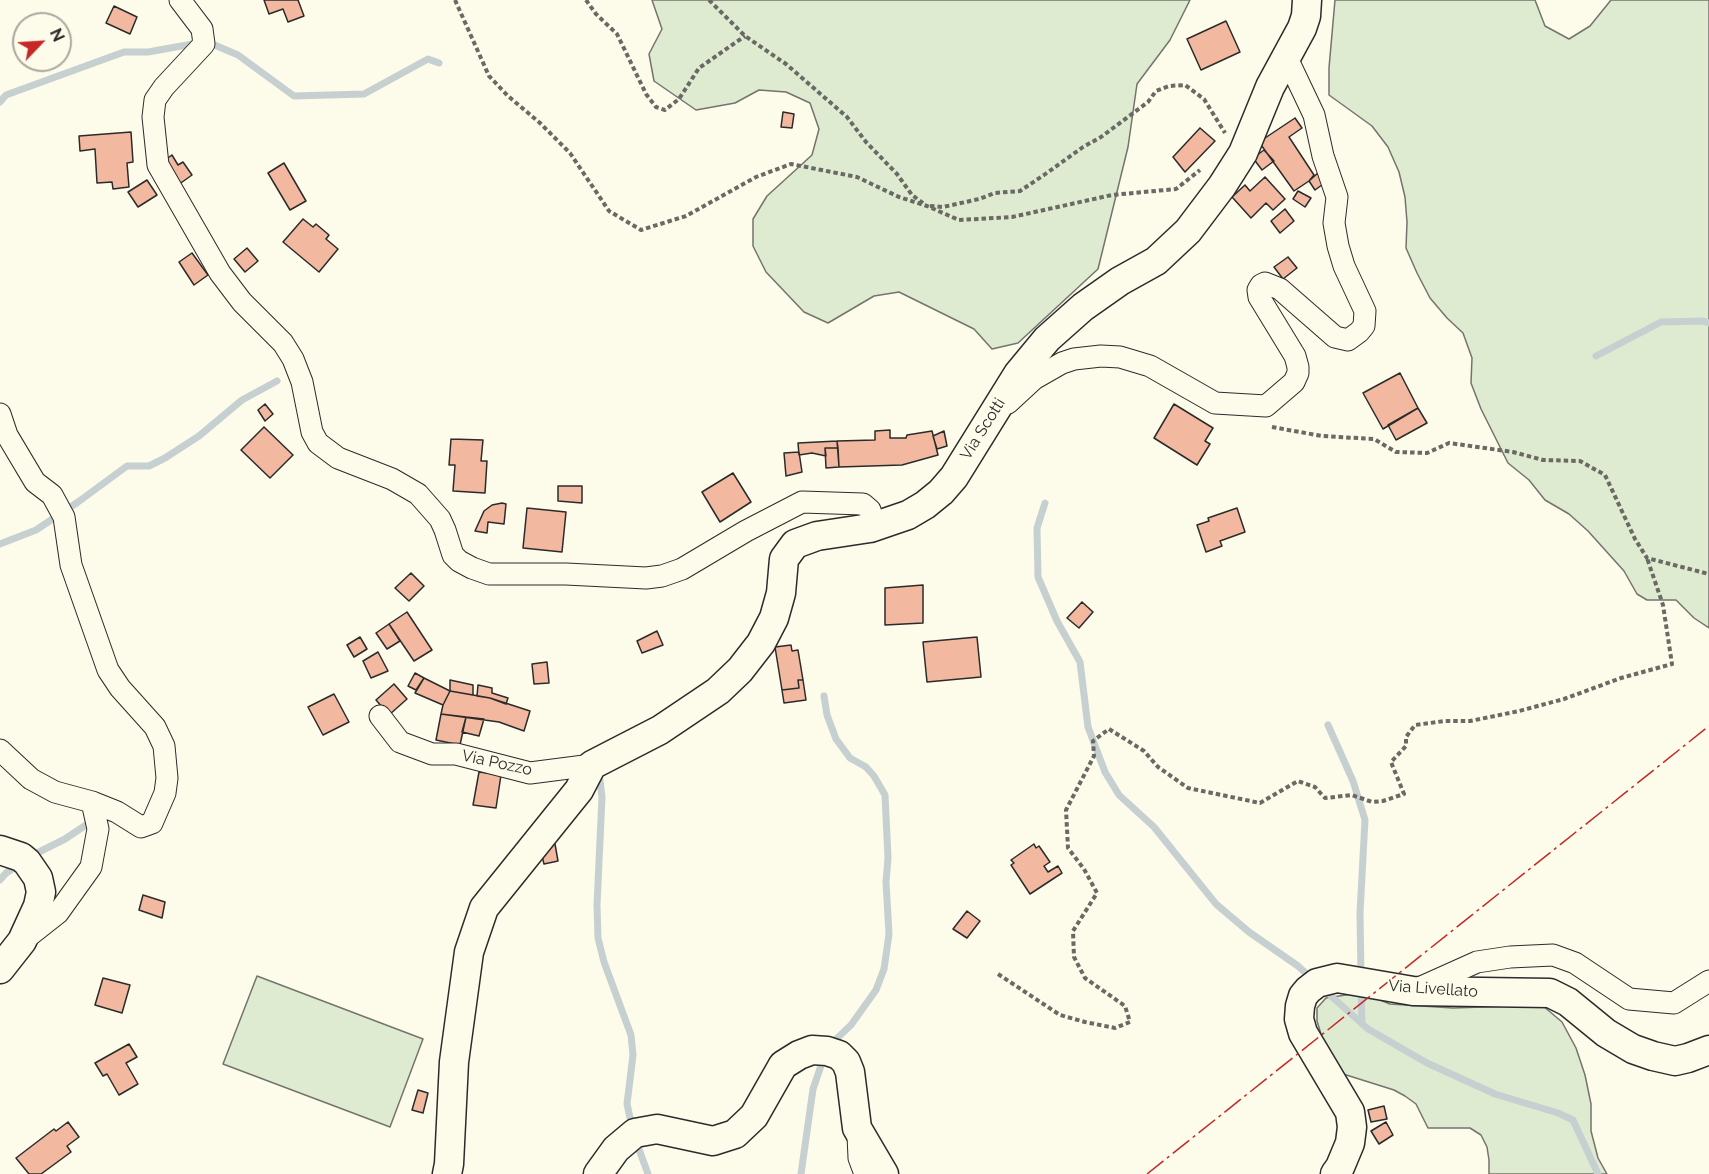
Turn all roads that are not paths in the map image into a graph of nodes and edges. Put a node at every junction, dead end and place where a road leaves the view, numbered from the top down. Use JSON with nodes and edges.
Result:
{"nodes":[{"id":1,"x":180,"y":0,"type":"edge"},
{"id":2,"x":1307,"y":0,"type":"edge"},
{"id":3,"x":1286,"y":56,"type":"junction"},
{"id":4,"x":0,"y":414,"type":"edge"},
{"id":5,"x":989,"y":419,"type":"junction"},
{"id":6,"x":870,"y":528,"type":"junction"},
{"id":7,"x":380,"y":716,"type":"dead end"},
{"id":8,"x":0,"y":750,"type":"edge"},
{"id":9,"x":592,"y":765,"type":"junction"},
{"id":10,"x":92,"y":802,"type":"junction"},
{"id":11,"x":0,"y":850,"type":"edge"},
{"id":12,"x":22,"y":941,"type":"junction"},
{"id":13,"x":0,"y":969,"type":"edge"},
{"id":14,"x":1709,"y":981,"type":"edge"},
{"id":15,"x":1413,"y":991,"type":"junction"},
{"id":16,"x":1709,"y":1050,"type":"edge"},
{"id":17,"x":857,"y":1128,"type":"junction"},
{"id":18,"x":447,"y":1174,"type":"edge"},
{"id":19,"x":598,"y":1174,"type":"edge"},
{"id":20,"x":865,"y":1174,"type":"edge"},
{"id":21,"x":884,"y":1174,"type":"edge"},
{"id":22,"x":1335,"y":1174,"type":"edge"}],
"edges":[{"from":1,"to":6,"type":"street"},
{"from":2,"to":3,"type":"street","name":"Via Scotti"},
{"from":3,"to":5,"type":"street","name":"Via Scotti"},
{"from":3,"to":5,"type":"street"},
{"from":4,"to":10,"type":"street"},
{"from":5,"to":6,"type":"street","name":"Via Scotti"},
{"from":6,"to":9,"type":"street","name":"Via Scotti"},
{"from":7,"to":9,"type":"street","name":"Via Pozzo"},
{"from":8,"to":10,"type":"street"},
{"from":9,"to":18,"type":"street"},
{"from":10,"to":12,"type":"street"},
{"from":11,"to":12,"type":"street"},
{"from":12,"to":13,"type":"street"},
{"from":14,"to":15,"type":"street"},
{"from":15,"to":16,"type":"street","name":"Via Livellato"},
{"from":15,"to":22,"type":"street","name":"Via Livellato"},
{"from":17,"to":19,"type":"street"},
{"from":17,"to":20,"type":"street"},
{"from":17,"to":21,"type":"street"}]}
